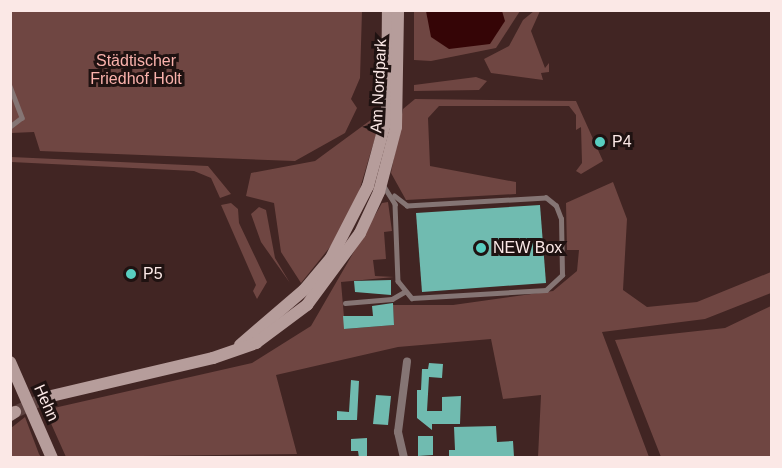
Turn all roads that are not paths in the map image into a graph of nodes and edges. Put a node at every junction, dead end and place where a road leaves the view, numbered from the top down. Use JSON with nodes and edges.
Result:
{"nodes":[{"id":1,"x":388,"y":10,"type":"edge"},
{"id":2,"x":398,"y":10,"type":"edge"},
{"id":3,"x":10,"y":86,"type":"edge"},
{"id":4,"x":10,"y":127,"type":"edge"},
{"id":5,"x":382,"y":183,"type":"junction"},
{"id":6,"x":393,"y":196,"type":"junction"},
{"id":7,"x":407,"y":206,"type":"junction"},
{"id":8,"x":395,"y":218,"type":"junction"},
{"id":9,"x":404,"y":292,"type":"junction"},
{"id":10,"x":345,"y":303,"type":"dead end"},
{"id":11,"x":234,"y":350,"type":"junction"},
{"id":12,"x":10,"y":362,"type":"edge"},
{"id":13,"x":407,"y":362,"type":"dead end"},
{"id":14,"x":47,"y":397,"type":"tunnel mouth"},
{"id":15,"x":52,"y":458,"type":"edge"},
{"id":16,"x":404,"y":458,"type":"edge"}],
"edges":[{"from":1,"to":11,"type":"street","name":"Am Nordpark"},
{"from":2,"to":5,"type":"street","name":"Am Nordpark"},
{"from":3,"to":4,"type":"lane"},
{"from":5,"to":6,"type":"lane"},
{"from":5,"to":11,"type":"street","name":"Am Nordpark"},
{"from":6,"to":7,"type":"lane"},
{"from":6,"to":8,"type":"lane"},
{"from":7,"to":8,"type":"lane"},
{"from":7,"to":9,"type":"lane"},
{"from":8,"to":9,"type":"lane"},
{"from":9,"to":10,"type":"lane"},
{"from":11,"to":14,"type":"street","name":"Am Nordpark"},
{"from":12,"to":15,"type":"street","name":"Hehn"},
{"from":13,"to":16,"type":"street"}]}
